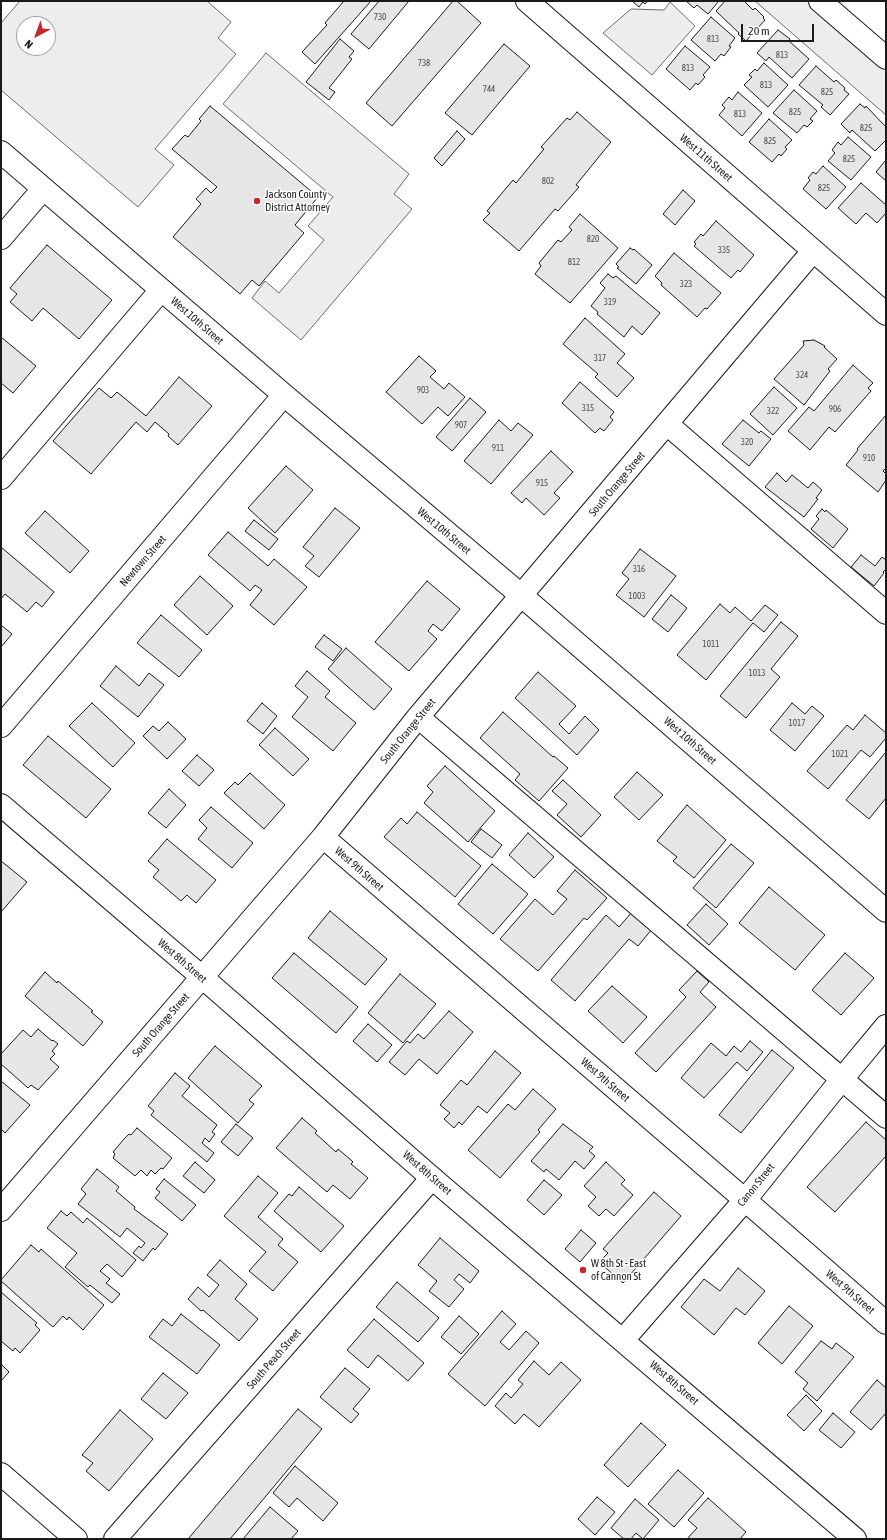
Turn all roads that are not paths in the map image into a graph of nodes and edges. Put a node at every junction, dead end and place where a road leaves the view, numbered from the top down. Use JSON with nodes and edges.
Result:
{"nodes":[{"id":1,"x":527,"y":1,"type":"edge"},
{"id":2,"x":820,"y":1,"type":"edge"},
{"id":3,"x":886,"y":58,"type":"edge"},
{"id":4,"x":1,"y":152,"type":"edge"},
{"id":5,"x":43,"y":189,"type":"junction"},
{"id":6,"x":1,"y":238,"type":"edge"},
{"id":7,"x":814,"y":251,"type":"junction"},
{"id":8,"x":161,"y":290,"type":"junction"},
{"id":9,"x":886,"y":314,"type":"edge"},
{"id":10,"x":284,"y":396,"type":"junction"},
{"id":11,"x":667,"y":424,"type":"junction"},
{"id":12,"x":1,"y":478,"type":"edge"},
{"id":13,"x":522,"y":596,"type":"junction"},
{"id":14,"x":886,"y":613,"type":"edge"},
{"id":15,"x":418,"y":717,"type":"junction"},
{"id":16,"x":1,"y":726,"type":"edge"},
{"id":17,"x":1,"y":805,"type":"edge"},
{"id":18,"x":323,"y":838,"type":"junction"},
{"id":19,"x":886,"y":911,"type":"edge"},
{"id":20,"x":202,"y":977,"type":"junction"},
{"id":21,"x":886,"y":1026,"type":"edge"},
{"id":22,"x":842,"y":1079,"type":"junction"},
{"id":23,"x":886,"y":1117,"type":"edge"},
{"id":24,"x":432,"y":1178,"type":"junction"},
{"id":25,"x":745,"y":1200,"type":"junction"},
{"id":26,"x":1,"y":1210,"type":"edge"},
{"id":27,"x":886,"y":1323,"type":"edge"},
{"id":28,"x":623,"y":1340,"type":"junction"},
{"id":29,"x":1,"y":1474,"type":"edge"},
{"id":30,"x":76,"y":1539,"type":"edge"},
{"id":31,"x":115,"y":1539,"type":"edge"},
{"id":32,"x":855,"y":1539,"type":"edge"}],
"edges":[{"from":1,"to":7,"type":"street","name":"West 11th Street"},
{"from":2,"to":3,"type":"street"},
{"from":4,"to":5,"type":"street","name":"West 10th Street"},
{"from":5,"to":6,"type":"street"},
{"from":5,"to":8,"type":"street","name":"West 10th Street"},
{"from":7,"to":9,"type":"street","name":"West 11th Street"},
{"from":7,"to":11,"type":"street","name":"South Orange Street"},
{"from":8,"to":10,"type":"street","name":"West 10th Street"},
{"from":8,"to":12,"type":"street"},
{"from":10,"to":13,"type":"street","name":"West 10th Street"},
{"from":10,"to":16,"type":"street","name":"Newtown Street"},
{"from":11,"to":13,"type":"street","name":"South Orange Street"},
{"from":11,"to":14,"type":"street"},
{"from":13,"to":15,"type":"street","name":"South Orange Street"},
{"from":13,"to":19,"type":"street","name":"West 10th Street"},
{"from":15,"to":18,"type":"street","name":"South Orange Street"},
{"from":15,"to":22,"type":"street"},
{"from":17,"to":20,"type":"street","name":"West 8th Street"},
{"from":18,"to":20,"type":"street","name":"South Orange Street"},
{"from":18,"to":25,"type":"street","name":"West 9th Street"},
{"from":20,"to":24,"type":"street","name":"West 8th Street"},
{"from":20,"to":26,"type":"street","name":"South Orange Street"},
{"from":21,"to":22,"type":"street","name":"Canon Street"},
{"from":22,"to":23,"type":"street"},
{"from":22,"to":25,"type":"street","name":"Canon Street"},
{"from":24,"to":28,"type":"street","name":"West 8th Street"},
{"from":24,"to":31,"type":"street","name":"South Peach Street"},
{"from":25,"to":27,"type":"street","name":"West 9th Street"},
{"from":25,"to":28,"type":"street","name":"Canon Street"},
{"from":28,"to":32,"type":"street","name":"West 8th Street"},
{"from":29,"to":30,"type":"street"}]}
